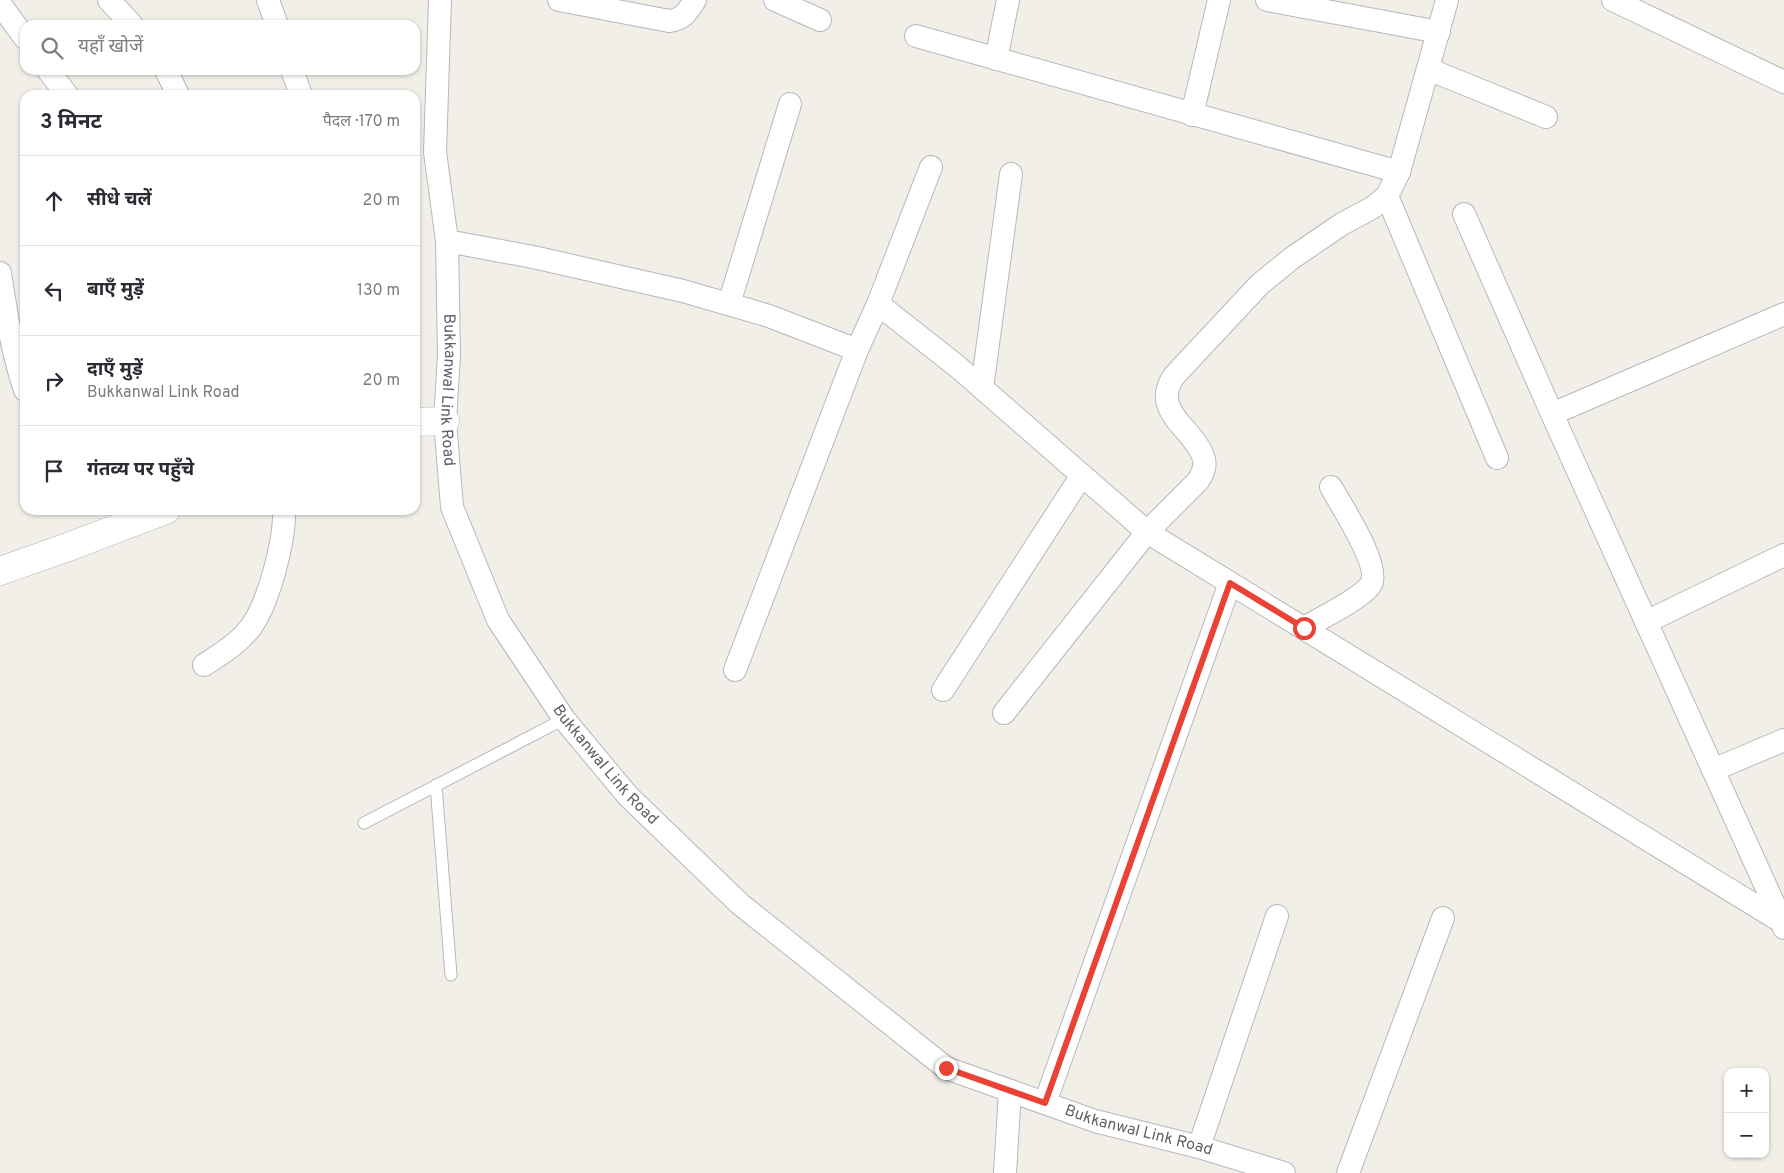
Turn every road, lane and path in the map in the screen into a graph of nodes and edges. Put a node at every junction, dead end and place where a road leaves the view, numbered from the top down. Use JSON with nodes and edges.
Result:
{"nodes":[{"id":1,"x":109,"y":0,"type":"edge"},
{"id":2,"x":268,"y":0,"type":"edge"},
{"id":3,"x":440,"y":0,"type":"edge"},
{"id":4,"x":559,"y":0,"type":"edge"},
{"id":5,"x":695,"y":0,"type":"edge"},
{"id":6,"x":775,"y":0,"type":"edge"},
{"id":7,"x":1008,"y":0,"type":"edge"},
{"id":8,"x":1220,"y":0,"type":"edge"},
{"id":9,"x":1267,"y":0,"type":"edge"},
{"id":10,"x":1448,"y":0,"type":"edge"},
{"id":11,"x":1614,"y":0,"type":"edge"},
{"id":12,"x":0,"y":4,"type":"edge"},
{"id":13,"x":127,"y":20,"type":"edge"},
{"id":14,"x":275,"y":20,"type":"edge"},
{"id":15,"x":820,"y":20,"type":"dead end"},
{"id":16,"x":20,"y":31,"type":"edge"},
{"id":17,"x":1439,"y":32,"type":"junction"},
{"id":18,"x":916,"y":36,"type":"dead end"},
{"id":19,"x":996,"y":59,"type":"junction"},
{"id":20,"x":1428,"y":69,"type":"junction"},
{"id":21,"x":52,"y":75,"type":"edge"},
{"id":22,"x":168,"y":75,"type":"edge"},
{"id":23,"x":294,"y":75,"type":"edge"},
{"id":24,"x":1784,"y":82,"type":"edge"},
{"id":25,"x":63,"y":90,"type":"edge"},
{"id":26,"x":176,"y":90,"type":"edge"},
{"id":27,"x":298,"y":90,"type":"edge"},
{"id":28,"x":790,"y":104,"type":"dead end"},
{"id":29,"x":1192,"y":115,"type":"junction"},
{"id":30,"x":1546,"y":116,"type":"dead end"},
{"id":31,"x":931,"y":167,"type":"dead end"},
{"id":32,"x":1399,"y":172,"type":"junction"},
{"id":33,"x":1011,"y":174,"type":"dead end"},
{"id":34,"x":1387,"y":196,"type":"junction"},
{"id":35,"x":1464,"y":214,"type":"dead end"},
{"id":36,"x":447,"y":242,"type":"junction"},
{"id":37,"x":0,"y":273,"type":"edge"},
{"id":38,"x":729,"y":304,"type":"junction"},
{"id":39,"x":878,"y":304,"type":"junction"},
{"id":40,"x":1784,"y":314,"type":"edge"},
{"id":41,"x":857,"y":350,"type":"junction"},
{"id":42,"x":20,"y":375,"type":"edge"},
{"id":43,"x":982,"y":388,"type":"junction"},
{"id":44,"x":1552,"y":414,"type":"junction"},
{"id":45,"x":445,"y":421,"type":"junction"},
{"id":46,"x":420,"y":422,"type":"edge"},
{"id":47,"x":1497,"y":458,"type":"dead end"},
{"id":48,"x":1082,"y":475,"type":"junction"},
{"id":49,"x":1331,"y":488,"type":"dead end"},
{"id":50,"x":131,"y":515,"type":"edge"},
{"id":51,"x":284,"y":515,"type":"edge"},
{"id":52,"x":1147,"y":532,"type":"junction"},
{"id":53,"x":1784,"y":554,"type":"edge"},
{"id":54,"x":0,"y":571,"type":"edge"},
{"id":55,"x":1230,"y":583,"type":"junction"},
{"id":56,"x":1646,"y":622,"type":"junction"},
{"id":57,"x":1304,"y":628,"type":"junction"},
{"id":58,"x":204,"y":665,"type":"dead end"},
{"id":59,"x":735,"y":670,"type":"dead end"},
{"id":60,"x":943,"y":690,"type":"dead end"},
{"id":61,"x":1004,"y":713,"type":"dead end"},
{"id":62,"x":564,"y":719,"type":"junction"},
{"id":63,"x":1784,"y":740,"type":"edge"},
{"id":64,"x":1713,"y":770,"type":"junction"},
{"id":65,"x":436,"y":785,"type":"junction"},
{"id":66,"x":364,"y":823,"type":"dead end"},
{"id":67,"x":1277,"y":916,"type":"dead end"},
{"id":68,"x":1443,"y":918,"type":"dead end"},
{"id":69,"x":1783,"y":925,"type":"edge"},
{"id":70,"x":451,"y":975,"type":"dead end"},
{"id":71,"x":1010,"y":1091,"type":"junction"},
{"id":72,"x":1045,"y":1103,"type":"junction"},
{"id":73,"x":1199,"y":1147,"type":"junction"},
{"id":74,"x":1005,"y":1173,"type":"edge"},
{"id":75,"x":1284,"y":1173,"type":"edge"},
{"id":76,"x":1348,"y":1173,"type":"edge"}],
"edges":[{"from":1,"to":13,"type":"street"},
{"from":2,"to":14,"type":"street"},
{"from":3,"to":36,"type":"street","name":"Bukkanwal Link Road"},
{"from":4,"to":5,"type":"street"},
{"from":6,"to":15,"type":"street"},
{"from":7,"to":19,"type":"street"},
{"from":8,"to":29,"type":"street"},
{"from":9,"to":17,"type":"street"},
{"from":10,"to":17,"type":"street"},
{"from":11,"to":24,"type":"street"},
{"from":12,"to":16,"type":"street"},
{"from":17,"to":20,"type":"street"},
{"from":18,"to":19,"type":"street"},
{"from":19,"to":29,"type":"street"},
{"from":20,"to":30,"type":"street"},
{"from":20,"to":32,"type":"street"},
{"from":21,"to":25,"type":"street"},
{"from":22,"to":26,"type":"street"},
{"from":23,"to":27,"type":"street"},
{"from":28,"to":38,"type":"street"},
{"from":29,"to":32,"type":"street"},
{"from":31,"to":39,"type":"street"},
{"from":32,"to":34,"type":"street"},
{"from":33,"to":43,"type":"street"},
{"from":34,"to":47,"type":"street"},
{"from":34,"to":52,"type":"street"},
{"from":35,"to":44,"type":"street"},
{"from":36,"to":38,"type":"street"},
{"from":36,"to":45,"type":"street","name":"Bukkanwal Link Road"},
{"from":37,"to":42,"type":"street"},
{"from":38,"to":41,"type":"street"},
{"from":39,"to":41,"type":"street"},
{"from":39,"to":43,"type":"street"},
{"from":40,"to":44,"type":"street"},
{"from":41,"to":59,"type":"street"},
{"from":43,"to":48,"type":"street"},
{"from":44,"to":56,"type":"street"},
{"from":45,"to":46,"type":"street"},
{"from":45,"to":62,"type":"street","name":"Bukkanwal Link Road"},
{"from":48,"to":52,"type":"street"},
{"from":48,"to":60,"type":"street"},
{"from":49,"to":57,"type":"street"},
{"from":50,"to":54,"type":"street"},
{"from":51,"to":58,"type":"street"},
{"from":52,"to":55,"type":"street"},
{"from":52,"to":61,"type":"street"},
{"from":53,"to":56,"type":"street"},
{"from":55,"to":57,"type":"street"},
{"from":55,"to":72,"type":"street"},
{"from":56,"to":64,"type":"street"},
{"from":57,"to":69,"type":"street"},
{"from":62,"to":65,"type":"lane"},
{"from":62,"to":71,"type":"street","name":"Bukkanwal Link Road"},
{"from":63,"to":64,"type":"street"},
{"from":64,"to":69,"type":"street"},
{"from":65,"to":66,"type":"lane"},
{"from":65,"to":70,"type":"lane"},
{"from":67,"to":73,"type":"street"},
{"from":68,"to":76,"type":"street"},
{"from":71,"to":72,"type":"street","name":"Bukkanwal Link Road"},
{"from":71,"to":74,"type":"street"},
{"from":72,"to":73,"type":"street","name":"Bukkanwal Link Road"},
{"from":73,"to":75,"type":"street","name":"Bukkanwal Link Road"}]}
